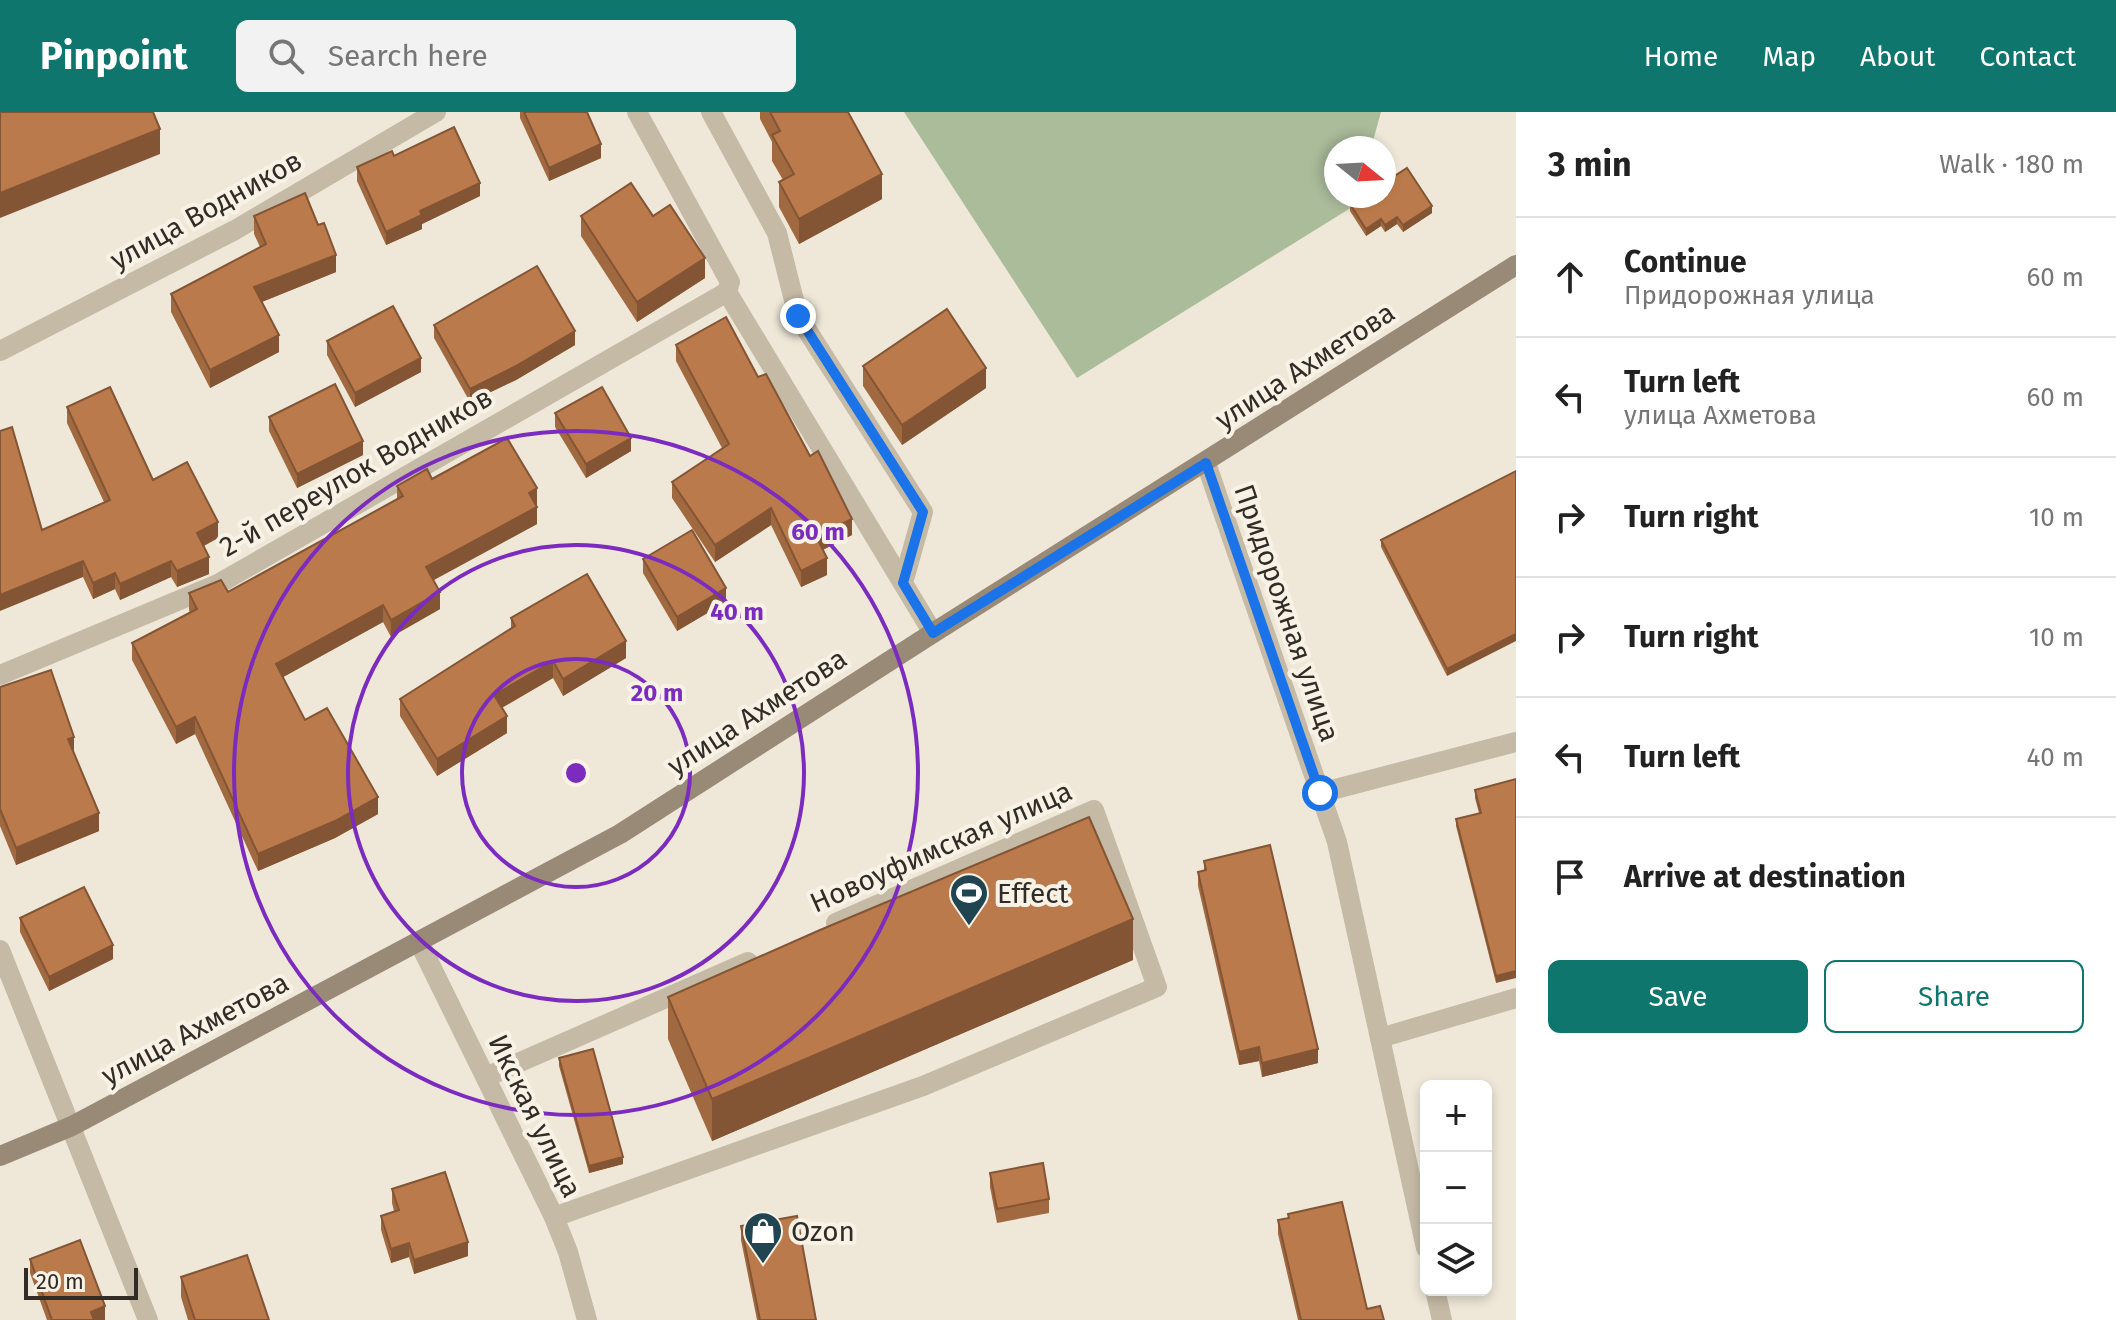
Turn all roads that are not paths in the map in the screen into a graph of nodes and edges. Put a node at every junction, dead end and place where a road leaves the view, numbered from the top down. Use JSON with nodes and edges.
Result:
{"nodes":[{"id":1,"x":436,"y":112,"type":"edge"},
{"id":2,"x":637,"y":112,"type":"edge"},
{"id":3,"x":711,"y":112,"type":"edge"},
{"id":4,"x":1516,"y":265,"type":"edge"},
{"id":5,"x":727,"y":292,"type":"junction"},
{"id":6,"x":0,"y":351,"type":"edge"},
{"id":7,"x":1206,"y":463,"type":"junction"},
{"id":8,"x":903,"y":583,"type":"junction"},
{"id":9,"x":933,"y":633,"type":"junction"},
{"id":10,"x":0,"y":675,"type":"edge"},
{"id":11,"x":1516,"y":742,"type":"edge"},
{"id":12,"x":1320,"y":793,"type":"junction"},
{"id":13,"x":821,"y":930,"type":"edge"},
{"id":14,"x":419,"y":942,"type":"junction"},
{"id":15,"x":0,"y":950,"type":"edge"},
{"id":16,"x":764,"y":955,"type":"edge"},
{"id":17,"x":1516,"y":998,"type":"edge"},
{"id":18,"x":1380,"y":1038,"type":"junction"},
{"id":19,"x":486,"y":1077,"type":"junction"},
{"id":20,"x":72,"y":1126,"type":"junction"},
{"id":21,"x":0,"y":1156,"type":"edge"},
{"id":22,"x":554,"y":1217,"type":"junction"},
{"id":23,"x":1421,"y":1224,"type":"edge"},
{"id":24,"x":1436,"y":1296,"type":"edge"},
{"id":25,"x":148,"y":1320,"type":"edge"},
{"id":26,"x":587,"y":1320,"type":"edge"},
{"id":27,"x":1442,"y":1320,"type":"edge"}],
"edges":[{"from":1,"to":6,"type":"street","name":"улица Водников"},
{"from":2,"to":5,"type":"street"},
{"from":3,"to":8,"type":"street"},
{"from":4,"to":7,"type":"main road","name":"улица Ахметова"},
{"from":5,"to":8,"type":"street"},
{"from":5,"to":10,"type":"street","name":"2-й переулок Водников"},
{"from":7,"to":9,"type":"main road","name":"улица Ахметова"},
{"from":7,"to":12,"type":"street","name":"Придорожная улица"},
{"from":8,"to":9,"type":"street"},
{"from":9,"to":14,"type":"main road","name":"улица Ахметова"},
{"from":11,"to":12,"type":"street"},
{"from":12,"to":18,"type":"street","name":"Придорожная улица"},
{"from":13,"to":22,"type":"street","name":"Новоуфимская улица"},
{"from":14,"to":19,"type":"street","name":"Икская улица"},
{"from":14,"to":20,"type":"main road","name":"улица Ахметова"},
{"from":15,"to":20,"type":"street"},
{"from":16,"to":19,"type":"street"},
{"from":17,"to":18,"type":"street"},
{"from":18,"to":23,"type":"street","name":"Придорожная улица"},
{"from":19,"to":22,"type":"street","name":"Икская улица"},
{"from":20,"to":21,"type":"main road","name":"улица Ахметова"},
{"from":20,"to":25,"type":"street"},
{"from":22,"to":26,"type":"street","name":"Икская улица"},
{"from":24,"to":27,"type":"street"}]}
